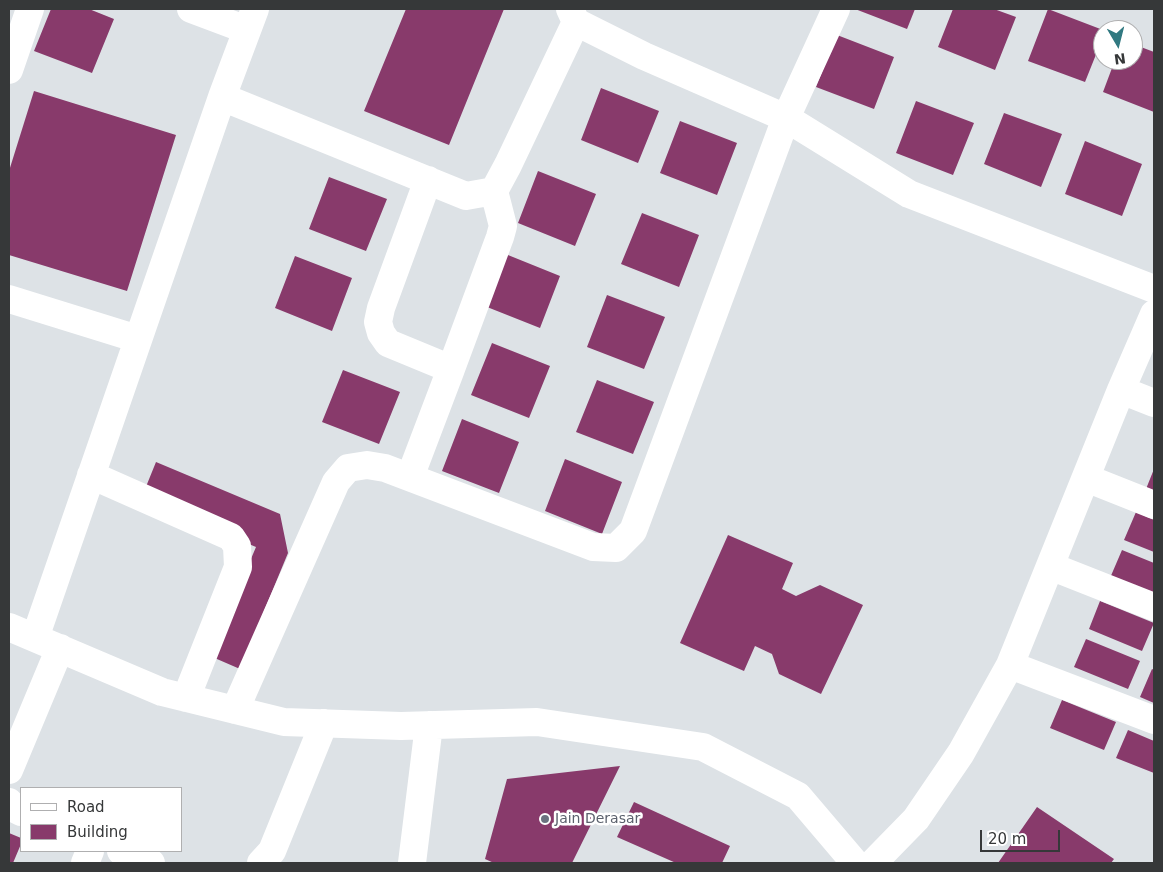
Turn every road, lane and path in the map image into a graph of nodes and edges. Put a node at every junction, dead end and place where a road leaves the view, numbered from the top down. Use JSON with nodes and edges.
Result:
{"nodes":[{"id":1,"x":30,"y":9,"type":"edge"},
{"id":2,"x":192,"y":9,"type":"edge"},
{"id":3,"x":836,"y":9,"type":"edge"},
{"id":4,"x":573,"y":15,"type":"edge"},
{"id":5,"x":251,"y":20,"type":"edge"},
{"id":6,"x":9,"y":70,"type":"edge"},
{"id":7,"x":222,"y":97,"type":"junction"},
{"id":8,"x":786,"y":118,"type":"junction"},
{"id":9,"x":428,"y":180,"type":"junction"},
{"id":10,"x":494,"y":191,"type":"junction"},
{"id":11,"x":1154,"y":289,"type":"edge"},
{"id":12,"x":9,"y":299,"type":"edge"},
{"id":13,"x":1154,"y":314,"type":"edge"},
{"id":14,"x":138,"y":339,"type":"junction"},
{"id":15,"x":451,"y":369,"type":"junction"},
{"id":16,"x":1121,"y":390,"type":"junction"},
{"id":17,"x":1154,"y":403,"type":"edge"},
{"id":18,"x":91,"y":475,"type":"junction"},
{"id":19,"x":410,"y":478,"type":"junction"},
{"id":20,"x":1086,"y":478,"type":"junction"},
{"id":21,"x":1154,"y":505,"type":"edge"},
{"id":22,"x":1050,"y":566,"type":"junction"},
{"id":23,"x":1154,"y":607,"type":"edge"},
{"id":24,"x":9,"y":627,"type":"edge"},
{"id":25,"x":35,"y":638,"type":"junction"},
{"id":26,"x":60,"y":648,"type":"junction"},
{"id":27,"x":1010,"y":665,"type":"junction"},
{"id":28,"x":186,"y":698,"type":"junction"},
{"id":29,"x":235,"y":710,"type":"junction"},
{"id":30,"x":1154,"y":720,"type":"edge"},
{"id":31,"x":324,"y":723,"type":"junction"},
{"id":32,"x":429,"y":725,"type":"junction"},
{"id":33,"x":9,"y":770,"type":"edge"},
{"id":34,"x":9,"y":802,"type":"edge"},
{"id":35,"x":20,"y":812,"type":"edge"},
{"id":36,"x":124,"y":852,"type":"edge"},
{"id":37,"x":151,"y":863,"type":"edge"},
{"id":38,"x":261,"y":863,"type":"edge"},
{"id":39,"x":412,"y":863,"type":"edge"},
{"id":40,"x":855,"y":863,"type":"edge"},
{"id":41,"x":873,"y":863,"type":"edge"}],
"edges":[{"from":1,"to":6,"type":"street"},
{"from":2,"to":5,"type":"street"},
{"from":3,"to":8,"type":"street"},
{"from":4,"to":8,"type":"street"},
{"from":4,"to":10,"type":"street"},
{"from":5,"to":7,"type":"street"},
{"from":7,"to":9,"type":"street"},
{"from":7,"to":14,"type":"street"},
{"from":8,"to":11,"type":"street"},
{"from":8,"to":19,"type":"street"},
{"from":9,"to":10,"type":"street"},
{"from":9,"to":15,"type":"street"},
{"from":10,"to":15,"type":"street"},
{"from":12,"to":14,"type":"street"},
{"from":13,"to":16,"type":"street"},
{"from":14,"to":18,"type":"street"},
{"from":15,"to":19,"type":"street"},
{"from":16,"to":17,"type":"street"},
{"from":16,"to":20,"type":"street"},
{"from":18,"to":25,"type":"street"},
{"from":18,"to":28,"type":"street"},
{"from":19,"to":29,"type":"street"},
{"from":20,"to":21,"type":"street"},
{"from":20,"to":22,"type":"street"},
{"from":22,"to":23,"type":"street"},
{"from":22,"to":27,"type":"street"},
{"from":24,"to":25,"type":"street"},
{"from":25,"to":26,"type":"street"},
{"from":26,"to":28,"type":"street"},
{"from":26,"to":33,"type":"street"},
{"from":27,"to":30,"type":"street"},
{"from":27,"to":41,"type":"street"},
{"from":28,"to":29,"type":"street"},
{"from":29,"to":31,"type":"street"},
{"from":31,"to":32,"type":"street"},
{"from":31,"to":38,"type":"street"},
{"from":32,"to":39,"type":"street"},
{"from":32,"to":40,"type":"street"},
{"from":34,"to":35,"type":"street"},
{"from":36,"to":37,"type":"street"}]}
